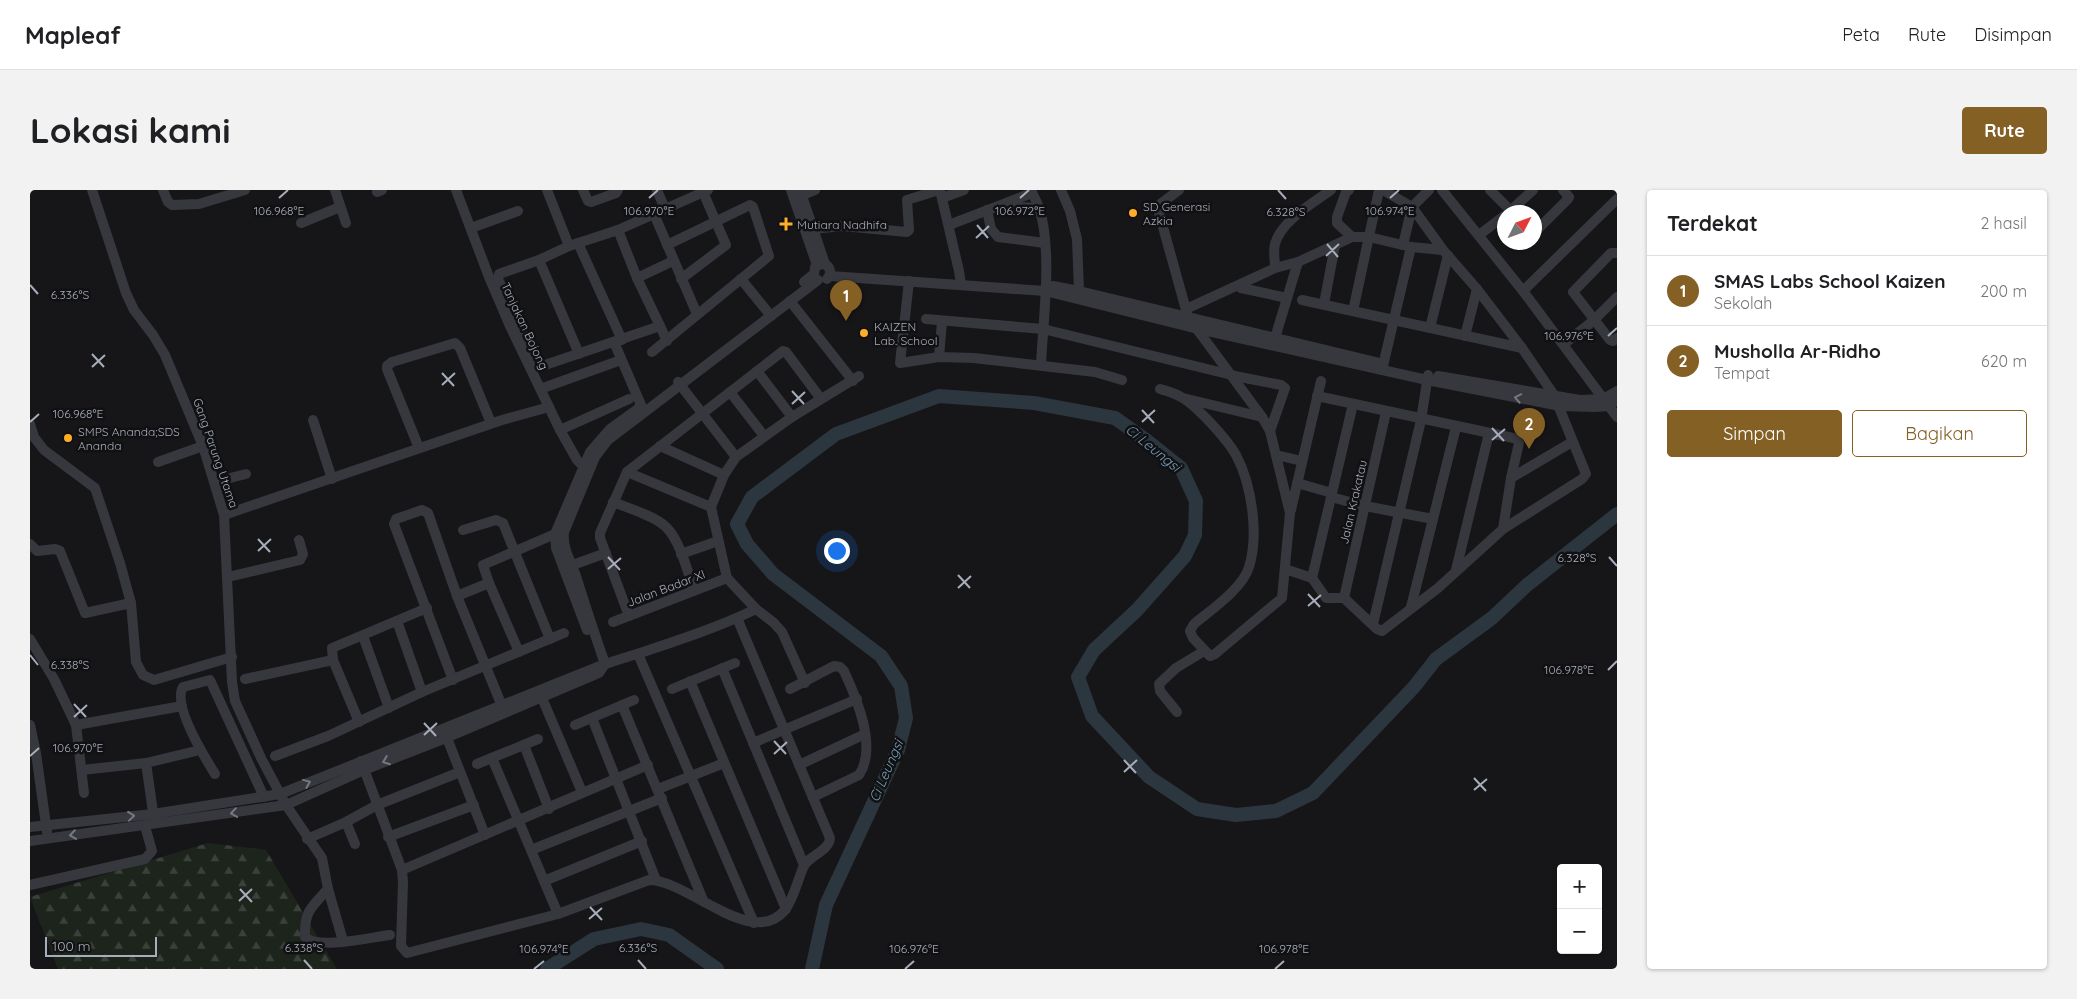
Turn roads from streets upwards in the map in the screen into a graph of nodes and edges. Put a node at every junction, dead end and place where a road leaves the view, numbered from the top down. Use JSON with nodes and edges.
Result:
{"nodes":[{"id":1,"x":92,"y":190,"type":"edge"},
{"id":2,"x":163,"y":190,"type":"edge"},
{"id":3,"x":245,"y":190,"type":"edge"},
{"id":4,"x":334,"y":190,"type":"edge"},
{"id":5,"x":456,"y":190,"type":"edge"},
{"id":6,"x":547,"y":190,"type":"edge"},
{"id":7,"x":584,"y":190,"type":"edge"},
{"id":8,"x":618,"y":190,"type":"edge"},
{"id":9,"x":658,"y":190,"type":"edge"},
{"id":10,"x":815,"y":190,"type":"edge"},
{"id":11,"x":964,"y":190,"type":"edge"},
{"id":12,"x":1061,"y":190,"type":"edge"},
{"id":13,"x":1180,"y":190,"type":"edge"},
{"id":14,"x":1348,"y":190,"type":"edge"},
{"id":15,"x":1379,"y":190,"type":"edge"},
{"id":16,"x":1383,"y":190,"type":"edge"},
{"id":17,"x":1429,"y":190,"type":"edge"},
{"id":18,"x":1442,"y":190,"type":"edge"},
{"id":19,"x":1490,"y":190,"type":"edge"},
{"id":20,"x":1533,"y":190,"type":"edge"},
{"id":21,"x":1563,"y":190,"type":"edge"},
{"id":22,"x":1614,"y":190,"type":"edge"},
{"id":23,"x":705,"y":191,"type":"edge"},
{"id":24,"x":1032,"y":192,"type":"edge"},
{"id":25,"x":1326,"y":192,"type":"edge"},
{"id":26,"x":940,"y":193,"type":"edge"},
{"id":27,"x":797,"y":194,"type":"edge"},
{"id":28,"x":1617,"y":194,"type":"edge"},
{"id":29,"x":1617,"y":199,"type":"edge"},
{"id":30,"x":1502,"y":205,"type":"edge"},
{"id":31,"x":1517,"y":205,"type":"edge"},
{"id":32,"x":1001,"y":206,"type":"junction"},
{"id":33,"x":1412,"y":207,"type":"junction"},
{"id":34,"x":340,"y":208,"type":"junction"},
{"id":35,"x":665,"y":208,"type":"junction"},
{"id":36,"x":1039,"y":208,"type":"junction"},
{"id":37,"x":987,"y":210,"type":"junction"},
{"id":38,"x":518,"y":211,"type":"dead end"},
{"id":39,"x":654,"y":214,"type":"junction"},
{"id":40,"x":716,"y":222,"type":"junction"},
{"id":41,"x":1497,"y":222,"type":"edge"},
{"id":42,"x":301,"y":223,"type":"dead end"},
{"id":43,"x":346,"y":223,"type":"dead end"},
{"id":44,"x":949,"y":225,"type":"junction"},
{"id":45,"x":1542,"y":225,"type":"edge"},
{"id":46,"x":471,"y":228,"type":"junction"},
{"id":47,"x":813,"y":229,"type":"junction"},
{"id":48,"x":618,"y":230,"type":"junction"},
{"id":49,"x":1479,"y":235,"type":"junction"},
{"id":50,"x":1352,"y":237,"type":"junction"},
{"id":51,"x":1369,"y":237,"type":"junction"},
{"id":52,"x":1045,"y":243,"type":"junction"},
{"id":53,"x":573,"y":244,"type":"junction"},
{"id":54,"x":667,"y":244,"type":"junction"},
{"id":55,"x":1335,"y":245,"type":"junction"},
{"id":56,"x":1407,"y":246,"type":"junction"},
{"id":57,"x":1446,"y":253,"type":"junction"},
{"id":58,"x":1617,"y":253,"type":"edge"},
{"id":59,"x":539,"y":260,"type":"junction"},
{"id":60,"x":673,"y":261,"type":"junction"},
{"id":61,"x":1298,"y":262,"type":"junction"},
{"id":62,"x":1275,"y":268,"type":"junction"},
{"id":63,"x":823,"y":271,"type":"junction"},
{"id":64,"x":637,"y":278,"type":"junction"},
{"id":65,"x":681,"y":279,"type":"junction"},
{"id":66,"x":741,"y":279,"type":"junction"},
{"id":67,"x":908,"y":281,"type":"junction"},
{"id":68,"x":961,"y":281,"type":"junction"},
{"id":69,"x":1045,"y":288,"type":"junction"},
{"id":70,"x":1241,"y":288,"type":"dead end"},
{"id":71,"x":1477,"y":289,"type":"junction"},
{"id":72,"x":1079,"y":291,"type":"junction"},
{"id":73,"x":1523,"y":291,"type":"junction"},
{"id":74,"x":1617,"y":297,"type":"edge"},
{"id":75,"x":1287,"y":298,"type":"junction"},
{"id":76,"x":1302,"y":300,"type":"dead end"},
{"id":77,"x":790,"y":301,"type":"junction"},
{"id":78,"x":1324,"y":304,"type":"junction"},
{"id":79,"x":1353,"y":311,"type":"junction"},
{"id":80,"x":1187,"y":313,"type":"junction"},
{"id":81,"x":697,"y":314,"type":"junction"},
{"id":82,"x":769,"y":314,"type":"junction"},
{"id":83,"x":926,"y":319,"type":"dead end"},
{"id":84,"x":1594,"y":320,"type":"junction"},
{"id":85,"x":1393,"y":321,"type":"junction"},
{"id":86,"x":942,"y":322,"type":"junction"},
{"id":87,"x":660,"y":326,"type":"junction"},
{"id":88,"x":1194,"y":328,"type":"junction"},
{"id":89,"x":1430,"y":328,"type":"junction"},
{"id":90,"x":1042,"y":329,"type":"junction"},
{"id":91,"x":1465,"y":336,"type":"junction"},
{"id":92,"x":1275,"y":338,"type":"junction"},
{"id":93,"x":1617,"y":338,"type":"edge"},
{"id":94,"x":618,"y":341,"type":"junction"},
{"id":95,"x":667,"y":341,"type":"junction"},
{"id":96,"x":1564,"y":344,"type":"junction"},
{"id":97,"x":1522,"y":348,"type":"junction"},
{"id":98,"x":652,"y":352,"type":"dead end"},
{"id":99,"x":579,"y":354,"type":"junction"},
{"id":100,"x":939,"y":357,"type":"junction"},
{"id":101,"x":622,"y":360,"type":"junction"},
{"id":102,"x":1041,"y":364,"type":"junction"},
{"id":103,"x":1382,"y":367,"type":"junction"},
{"id":104,"x":757,"y":371,"type":"junction"},
{"id":105,"x":1231,"y":375,"type":"junction"},
{"id":106,"x":1428,"y":377,"type":"junction"},
{"id":107,"x":1122,"y":380,"type":"dead end"},
{"id":108,"x":1321,"y":381,"type":"dead end"},
{"id":109,"x":679,"y":383,"type":"junction"},
{"id":110,"x":543,"y":388,"type":"dead end"},
{"id":111,"x":1160,"y":389,"type":"dead end"},
{"id":112,"x":1617,"y":391,"type":"edge"},
{"id":113,"x":730,"y":392,"type":"junction"},
{"id":114,"x":1554,"y":395,"type":"junction"},
{"id":115,"x":1317,"y":396,"type":"junction"},
{"id":116,"x":1182,"y":398,"type":"junction"},
{"id":117,"x":629,"y":399,"type":"dead end"},
{"id":118,"x":821,"y":399,"type":"junction"},
{"id":119,"x":1609,"y":402,"type":"edge"},
{"id":120,"x":1353,"y":404,"type":"junction"},
{"id":121,"x":1560,"y":406,"type":"junction"},
{"id":122,"x":550,"y":407,"type":"junction"},
{"id":123,"x":642,"y":410,"type":"junction"},
{"id":124,"x":702,"y":412,"type":"junction"},
{"id":125,"x":1386,"y":412,"type":"junction"},
{"id":126,"x":792,"y":417,"type":"junction"},
{"id":127,"x":1262,"y":417,"type":"junction"},
{"id":128,"x":1617,"y":417,"type":"edge"},
{"id":129,"x":313,"y":420,"type":"dead end"},
{"id":130,"x":1422,"y":420,"type":"junction"},
{"id":131,"x":30,"y":424,"type":"edge"},
{"id":132,"x":491,"y":424,"type":"junction"},
{"id":133,"x":1456,"y":427,"type":"junction"},
{"id":134,"x":560,"y":430,"type":"junction"},
{"id":135,"x":1270,"y":431,"type":"junction"},
{"id":136,"x":1489,"y":433,"type":"junction"},
{"id":137,"x":764,"y":436,"type":"junction"},
{"id":138,"x":1572,"y":442,"type":"junction"},
{"id":139,"x":203,"y":446,"type":"junction"},
{"id":140,"x":660,"y":446,"type":"junction"},
{"id":141,"x":419,"y":448,"type":"junction"},
{"id":142,"x":1276,"y":455,"type":"junction"},
{"id":143,"x":736,"y":457,"type":"junction"},
{"id":144,"x":1302,"y":461,"type":"junction"},
{"id":145,"x":158,"y":462,"type":"dead end"},
{"id":146,"x":586,"y":467,"type":"junction"},
{"id":147,"x":627,"y":472,"type":"junction"},
{"id":148,"x":246,"y":474,"type":"dead end"},
{"id":149,"x":724,"y":475,"type":"junction"},
{"id":150,"x":1511,"y":478,"type":"junction"},
{"id":151,"x":332,"y":479,"type":"junction"},
{"id":152,"x":214,"y":482,"type":"junction"},
{"id":153,"x":1297,"y":483,"type":"junction"},
{"id":154,"x":1331,"y":495,"type":"junction"},
{"id":155,"x":613,"y":502,"type":"junction"},
{"id":156,"x":1365,"y":506,"type":"junction"},
{"id":157,"x":711,"y":507,"type":"junction"},
{"id":158,"x":1400,"y":512,"type":"junction"},
{"id":159,"x":1290,"y":513,"type":"junction"},
{"id":160,"x":224,"y":515,"type":"junction"},
{"id":161,"x":1433,"y":520,"type":"junction"},
{"id":162,"x":1503,"y":529,"type":"junction"},
{"id":163,"x":463,"y":530,"type":"dead end"},
{"id":164,"x":555,"y":534,"type":"junction"},
{"id":165,"x":299,"y":540,"type":"dead end"},
{"id":166,"x":718,"y":540,"type":"junction"},
{"id":167,"x":30,"y":544,"type":"edge"},
{"id":168,"x":515,"y":550,"type":"junction"},
{"id":169,"x":606,"y":553,"type":"junction"},
{"id":170,"x":681,"y":554,"type":"junction"},
{"id":171,"x":568,"y":567,"type":"junction"},
{"id":172,"x":1285,"y":569,"type":"junction"},
{"id":173,"x":1456,"y":570,"type":"junction"},
{"id":174,"x":228,"y":577,"type":"junction"},
{"id":175,"x":727,"y":578,"type":"junction"},
{"id":176,"x":1312,"y":578,"type":"junction"},
{"id":177,"x":489,"y":583,"type":"junction"},
{"id":178,"x":694,"y":591,"type":"junction"},
{"id":179,"x":457,"y":596,"type":"junction"},
{"id":180,"x":1344,"y":598,"type":"junction"},
{"id":181,"x":131,"y":603,"type":"junction"},
{"id":182,"x":1411,"y":607,"type":"junction"},
{"id":183,"x":427,"y":608,"type":"junction"},
{"id":184,"x":756,"y":609,"type":"junction"},
{"id":185,"x":629,"y":616,"type":"junction"},
{"id":186,"x":738,"y":618,"type":"junction"},
{"id":187,"x":397,"y":621,"type":"junction"},
{"id":188,"x":613,"y":622,"type":"dead end"},
{"id":189,"x":1373,"y":624,"type":"junction"},
{"id":190,"x":564,"y":632,"type":"dead end"},
{"id":191,"x":364,"y":636,"type":"junction"},
{"id":192,"x":30,"y":639,"type":"edge"},
{"id":193,"x":550,"y":639,"type":"junction"},
{"id":194,"x":1204,"y":650,"type":"junction"},
{"id":195,"x":519,"y":652,"type":"junction"},
{"id":196,"x":638,"y":654,"type":"junction"},
{"id":197,"x":232,"y":657,"type":"junction"},
{"id":198,"x":334,"y":660,"type":"junction"},
{"id":199,"x":734,"y":663,"type":"dead end"},
{"id":200,"x":601,"y":665,"type":"junction"},
{"id":201,"x":487,"y":666,"type":"junction"},
{"id":202,"x":722,"y":668,"type":"junction"},
{"id":203,"x":245,"y":679,"type":"dead end"},
{"id":204,"x":453,"y":680,"type":"junction"},
{"id":205,"x":690,"y":681,"type":"junction"},
{"id":206,"x":805,"y":683,"type":"junction"},
{"id":207,"x":672,"y":689,"type":"dead end"},
{"id":208,"x":790,"y":689,"type":"dead end"},
{"id":209,"x":422,"y":692,"type":"junction"},
{"id":210,"x":542,"y":698,"type":"junction"},
{"id":211,"x":857,"y":699,"type":"junction"},
{"id":212,"x":634,"y":700,"type":"dead end"},
{"id":213,"x":622,"y":705,"type":"junction"},
{"id":214,"x":182,"y":706,"type":"junction"},
{"id":215,"x":389,"y":708,"type":"junction"},
{"id":216,"x":503,"y":709,"type":"junction"},
{"id":217,"x":1177,"y":712,"type":"dead end"},
{"id":218,"x":592,"y":718,"type":"junction"},
{"id":219,"x":359,"y":722,"type":"junction"},
{"id":220,"x":30,"y":725,"type":"edge"},
{"id":221,"x":76,"y":725,"type":"junction"},
{"id":222,"x":575,"y":725,"type":"dead end"},
{"id":223,"x":784,"y":728,"type":"junction"},
{"id":224,"x":445,"y":734,"type":"junction"},
{"id":225,"x":865,"y":734,"type":"junction"},
{"id":226,"x":538,"y":739,"type":"dead end"},
{"id":227,"x":753,"y":743,"type":"junction"},
{"id":228,"x":524,"y":745,"type":"junction"},
{"id":229,"x":200,"y":750,"type":"junction"},
{"id":230,"x":275,"y":756,"type":"dead end"},
{"id":231,"x":492,"y":758,"type":"junction"},
{"id":232,"x":146,"y":763,"type":"junction"},
{"id":233,"x":724,"y":763,"type":"junction"},
{"id":234,"x":477,"y":764,"type":"dead end"},
{"id":235,"x":648,"y":765,"type":"junction"},
{"id":236,"x":800,"y":765,"type":"junction"},
{"id":237,"x":362,"y":766,"type":"junction"},
{"id":238,"x":82,"y":770,"type":"junction"},
{"id":239,"x":460,"y":772,"type":"junction"},
{"id":240,"x":215,"y":774,"type":"dead end"},
{"id":241,"x":691,"y":776,"type":"junction"},
{"id":242,"x":616,"y":778,"type":"junction"},
{"id":243,"x":582,"y":792,"type":"junction"},
{"id":244,"x":84,"y":793,"type":"dead end"},
{"id":245,"x":660,"y":793,"type":"junction"},
{"id":246,"x":280,"y":794,"type":"junction"},
{"id":247,"x":264,"y":797,"type":"junction"},
{"id":248,"x":813,"y":797,"type":"junction"},
{"id":249,"x":286,"y":805,"type":"junction"},
{"id":250,"x":377,"y":805,"type":"junction"},
{"id":251,"x":474,"y":805,"type":"junction"},
{"id":252,"x":549,"y":809,"type":"junction"},
{"id":253,"x":629,"y":811,"type":"junction"},
{"id":254,"x":151,"y":821,"type":"junction"},
{"id":255,"x":346,"y":822,"type":"junction"},
{"id":256,"x":519,"y":822,"type":"junction"},
{"id":257,"x":47,"y":825,"type":"junction"},
{"id":258,"x":30,"y":827,"type":"edge"},
{"id":259,"x":485,"y":835,"type":"junction"},
{"id":260,"x":388,"y":837,"type":"junction"},
{"id":261,"x":47,"y":839,"type":"junction"},
{"id":262,"x":307,"y":839,"type":"junction"},
{"id":263,"x":30,"y":841,"type":"edge"},
{"id":264,"x":642,"y":841,"type":"junction"},
{"id":265,"x":354,"y":844,"type":"dead end"},
{"id":266,"x":530,"y":850,"type":"junction"},
{"id":267,"x":804,"y":865,"type":"junction"},
{"id":268,"x":402,"y":870,"type":"junction"},
{"id":269,"x":656,"y":880,"type":"junction"},
{"id":270,"x":544,"y":881,"type":"junction"},
{"id":271,"x":30,"y":885,"type":"edge"},
{"id":272,"x":328,"y":889,"type":"junction"},
{"id":273,"x":703,"y":900,"type":"junction"},
{"id":274,"x":786,"y":909,"type":"junction"},
{"id":275,"x":558,"y":914,"type":"junction"},
{"id":276,"x":754,"y":923,"type":"junction"},
{"id":277,"x":390,"y":935,"type":"dead end"},
{"id":278,"x":343,"y":941,"type":"junction"}],
"edges":[{"from":1,"to":139,"type":"street","name":"Gang Parung Utama"},
{"from":2,"to":3,"type":"street"},
{"from":4,"to":34,"type":"street"},
{"from":5,"to":46,"type":"street","name":"Tanjakan Bojong"},
{"from":6,"to":53,"type":"street"},
{"from":7,"to":8,"type":"street"},
{"from":9,"to":35,"type":"street"},
{"from":10,"to":27,"type":"street"},
{"from":11,"to":26,"type":"street"},
{"from":12,"to":72,"type":"street"},
{"from":13,"to":80,"type":"street"},
{"from":14,"to":50,"type":"street"},
{"from":15,"to":51,"type":"street"},
{"from":16,"to":33,"type":"street"},
{"from":17,"to":33,"type":"street"},
{"from":18,"to":49,"type":"street"},
{"from":19,"to":30,"type":"street"},
{"from":20,"to":31,"type":"street"},
{"from":21,"to":45,"type":"street"},
{"from":22,"to":28,"type":"street"},
{"from":23,"to":35,"type":"street"},
{"from":23,"to":40,"type":"street"},
{"from":24,"to":32,"type":"street"},
{"from":24,"to":36,"type":"street"},
{"from":25,"to":62,"type":"street"},
{"from":26,"to":44,"type":"street"},
{"from":26,"to":47,"type":"street"},
{"from":27,"to":47,"type":"street"},
{"from":27,"to":63,"type":"street"},
{"from":29,"to":73,"type":"street"},
{"from":32,"to":36,"type":"street"},
{"from":32,"to":37,"type":"street"},
{"from":33,"to":56,"type":"street"},
{"from":33,"to":57,"type":"street"},
{"from":34,"to":42,"type":"street"},
{"from":34,"to":43,"type":"street"},
{"from":35,"to":39,"type":"street"},
{"from":36,"to":52,"type":"street"},
{"from":37,"to":44,"type":"street"},
{"from":37,"to":52,"type":"street"},
{"from":38,"to":46,"type":"street"},
{"from":39,"to":48,"type":"street"},
{"from":39,"to":54,"type":"street"},
{"from":40,"to":54,"type":"street"},
{"from":40,"to":65,"type":"street"},
{"from":40,"to":66,"type":"street"},
{"from":41,"to":49,"type":"street"},
{"from":44,"to":68,"type":"street"},
{"from":46,"to":122,"type":"street","name":"Tanjakan Bojong"},
{"from":47,"to":63,"type":"street"},
{"from":48,"to":53,"type":"street"},
{"from":48,"to":64,"type":"street"},
{"from":49,"to":73,"type":"street"},
{"from":50,"to":51,"type":"street"},
{"from":50,"to":55,"type":"street"},
{"from":51,"to":56,"type":"street"},
{"from":51,"to":79,"type":"street"},
{"from":52,"to":69,"type":"street"},
{"from":53,"to":59,"type":"street"},
{"from":53,"to":94,"type":"street"},
{"from":54,"to":60,"type":"street"},
{"from":55,"to":61,"type":"street"},
{"from":55,"to":78,"type":"street"},
{"from":56,"to":57,"type":"street"},
{"from":56,"to":85,"type":"street"},
{"from":57,"to":71,"type":"street"},
{"from":57,"to":89,"type":"street"},
{"from":58,"to":84,"type":"street"},
{"from":59,"to":99,"type":"street"},
{"from":59,"to":99,"type":"street"},
{"from":60,"to":64,"type":"street"},
{"from":60,"to":65,"type":"street"},
{"from":61,"to":62,"type":"street"},
{"from":61,"to":75,"type":"street"},
{"from":62,"to":80,"type":"street"},
{"from":63,"to":67,"type":"street"},
{"from":63,"to":68,"type":"street"},
{"from":63,"to":77,"type":"street"},
{"from":63,"to":82,"type":"street"},
{"from":64,"to":87,"type":"street"},
{"from":65,"to":81,"type":"street"},
{"from":66,"to":81,"type":"street"},
{"from":66,"to":82,"type":"street"},
{"from":67,"to":68,"type":"street"},
{"from":67,"to":100,"type":"street"},
{"from":68,"to":69,"type":"street"},
{"from":69,"to":72,"type":"street"},
{"from":69,"to":88,"type":"street"},
{"from":69,"to":90,"type":"street"},
{"from":70,"to":75,"type":"street"},
{"from":71,"to":91,"type":"street"},
{"from":71,"to":97,"type":"street"},
{"from":72,"to":80,"type":"street"},
{"from":73,"to":96,"type":"street"},
{"from":74,"to":84,"type":"street"},
{"from":75,"to":92,"type":"street"},
{"from":76,"to":78,"type":"street"},
{"from":77,"to":82,"type":"street"},
{"from":77,"to":118,"type":"street"},
{"from":78,"to":79,"type":"street"},
{"from":79,"to":85,"type":"street"},
{"from":80,"to":88,"type":"street"},
{"from":80,"to":92,"type":"street"},
{"from":81,"to":95,"type":"street"},
{"from":82,"to":109,"type":"street"},
{"from":83,"to":86,"type":"street"},
{"from":84,"to":93,"type":"street"},
{"from":84,"to":96,"type":"street"},
{"from":85,"to":89,"type":"street"},
{"from":85,"to":103,"type":"street"},
{"from":86,"to":90,"type":"street"},
{"from":86,"to":100,"type":"street"},
{"from":87,"to":94,"type":"street"},
{"from":87,"to":95,"type":"street"},
{"from":88,"to":103,"type":"street"},
{"from":88,"to":105,"type":"street"},
{"from":89,"to":91,"type":"street"},
{"from":90,"to":102,"type":"street"},
{"from":90,"to":105,"type":"street"},
{"from":91,"to":97,"type":"street"},
{"from":92,"to":103,"type":"street"},
{"from":94,"to":99,"type":"street"},
{"from":94,"to":101,"type":"street"},
{"from":95,"to":98,"type":"street"},
{"from":96,"to":119,"type":"street"},
{"from":97,"to":114,"type":"street"},
{"from":100,"to":102,"type":"street"},
{"from":101,"to":110,"type":"street"},
{"from":101,"to":123,"type":"street"},
{"from":102,"to":107,"type":"street"},
{"from":103,"to":106,"type":"street"},
{"from":104,"to":113,"type":"street"},
{"from":104,"to":118,"type":"street"},
{"from":104,"to":126,"type":"street"},
{"from":105,"to":127,"type":"street"},
{"from":105,"to":135,"type":"street"},
{"from":106,"to":114,"type":"street"},
{"from":121,"to":106,"type":"street","one_way":true},
{"from":106,"to":130,"type":"street"},
{"from":108,"to":115,"type":"street"},
{"from":109,"to":123,"type":"street"},
{"from":109,"to":124,"type":"street"},
{"from":111,"to":116,"type":"street"},
{"from":112,"to":119,"type":"street"},
{"from":113,"to":124,"type":"street"},
{"from":113,"to":137,"type":"street"},
{"from":114,"to":119,"type":"street"},
{"from":114,"to":121,"type":"street"},
{"from":115,"to":120,"type":"street"},
{"from":115,"to":144,"type":"street"},
{"from":116,"to":127,"type":"street"},
{"from":116,"to":194,"type":"street"},
{"from":117,"to":134,"type":"street"},
{"from":118,"to":126,"type":"street"},
{"from":119,"to":121,"type":"street"},
{"from":119,"to":128,"type":"street"},
{"from":120,"to":125,"type":"street"},
{"from":120,"to":154,"type":"street"},
{"from":121,"to":138,"type":"street"},
{"from":122,"to":132,"type":"street"},
{"from":122,"to":134,"type":"street","name":"Tanjakan Bojong"},
{"from":123,"to":146,"type":"street"},
{"from":124,"to":140,"type":"street"},
{"from":124,"to":143,"type":"street"},
{"from":125,"to":130,"type":"street"},
{"from":125,"to":156,"type":"street","name":"Jalan Krakatau"},
{"from":126,"to":137,"type":"street"},
{"from":127,"to":135,"type":"street"},
{"from":129,"to":151,"type":"street"},
{"from":130,"to":133,"type":"street"},
{"from":130,"to":158,"type":"street"},
{"from":131,"to":181,"type":"street"},
{"from":132,"to":141,"type":"street"},
{"from":132,"to":141,"type":"street"},
{"from":133,"to":136,"type":"street"},
{"from":133,"to":161,"type":"street"},
{"from":134,"to":146,"type":"street","name":"Tanjakan Bojong"},
{"from":135,"to":142,"type":"street"},
{"from":136,"to":150,"type":"street"},
{"from":136,"to":173,"type":"street"},
{"from":137,"to":143,"type":"street"},
{"from":138,"to":150,"type":"street"},
{"from":138,"to":162,"type":"street"},
{"from":139,"to":145,"type":"street"},
{"from":139,"to":152,"type":"street","name":"Gang Parung Utama"},
{"from":140,"to":147,"type":"street"},
{"from":140,"to":149,"type":"street"},
{"from":141,"to":151,"type":"street"},
{"from":142,"to":144,"type":"street"},
{"from":142,"to":159,"type":"street"},
{"from":143,"to":149,"type":"street"},
{"from":144,"to":153,"type":"street"},
{"from":146,"to":164,"type":"street"},
{"from":146,"to":171,"type":"street"},
{"from":147,"to":155,"type":"street"},
{"from":147,"to":157,"type":"street"},
{"from":148,"to":152,"type":"street"},
{"from":149,"to":157,"type":"street"},
{"from":150,"to":162,"type":"street"},
{"from":151,"to":160,"type":"street"},
{"from":152,"to":160,"type":"street","name":"Gang Parung Utama"},
{"from":153,"to":154,"type":"street"},
{"from":153,"to":159,"type":"street"},
{"from":154,"to":156,"type":"street"},
{"from":154,"to":176,"type":"street"},
{"from":155,"to":169,"type":"street"},
{"from":155,"to":170,"type":"street"},
{"from":156,"to":158,"type":"street"},
{"from":156,"to":180,"type":"street","name":"Jalan Krakatau"},
{"from":157,"to":166,"type":"street"},
{"from":158,"to":161,"type":"street"},
{"from":158,"to":189,"type":"street"},
{"from":159,"to":172,"type":"street"},
{"from":160,"to":174,"type":"street","name":"Gang Parung Utama"},
{"from":161,"to":182,"type":"street"},
{"from":162,"to":173,"type":"street"},
{"from":163,"to":168,"type":"street"},
{"from":164,"to":168,"type":"street"},
{"from":164,"to":171,"type":"street"},
{"from":165,"to":174,"type":"street"},
{"from":166,"to":170,"type":"street"},
{"from":166,"to":175,"type":"street"},
{"from":167,"to":181,"type":"street"},
{"from":168,"to":177,"type":"street"},
{"from":168,"to":193,"type":"street"},
{"from":169,"to":171,"type":"street"},
{"from":169,"to":185,"type":"street"},
{"from":170,"to":178,"type":"street"},
{"from":171,"to":200,"type":"street"},
{"from":172,"to":176,"type":"street"},
{"from":172,"to":194,"type":"street"},
{"from":173,"to":182,"type":"street"},
{"from":174,"to":197,"type":"street","name":"Gang Parung Utama"},
{"from":175,"to":178,"type":"street","name":"Jalan Badar XI"},
{"from":175,"to":184,"type":"street"},
{"from":176,"to":180,"type":"street"},
{"from":177,"to":179,"type":"street"},
{"from":177,"to":195,"type":"street"},
{"from":178,"to":185,"type":"street","name":"Jalan Badar XI"},
{"from":179,"to":183,"type":"street"},
{"from":179,"to":201,"type":"street"},
{"from":180,"to":189,"type":"street"},
{"from":181,"to":197,"type":"street"},
{"from":182,"to":189,"type":"street"},
{"from":183,"to":187,"type":"street"},
{"from":183,"to":204,"type":"street"},
{"from":184,"to":186,"type":"street"},
{"from":184,"to":206,"type":"street"},
{"from":185,"to":188,"type":"street","name":"Jalan Badar XI"},
{"from":186,"to":196,"type":"street"},
{"from":186,"to":223,"type":"street"},
{"from":187,"to":191,"type":"street"},
{"from":187,"to":209,"type":"street"},
{"from":190,"to":193,"type":"street"},
{"from":191,"to":198,"type":"street"},
{"from":191,"to":215,"type":"street"},
{"from":192,"to":221,"type":"street"},
{"from":193,"to":195,"type":"street"},
{"from":194,"to":217,"type":"street"},
{"from":195,"to":201,"type":"street"},
{"from":196,"to":200,"type":"street"},
{"from":196,"to":241,"type":"street"},
{"from":197,"to":246,"type":"street","name":"Gang Parung Utama"},
{"from":198,"to":203,"type":"street"},
{"from":198,"to":219,"type":"street"},
{"from":199,"to":202,"type":"street"},
{"from":200,"to":210,"type":"street"},
{"from":200,"to":216,"type":"street"},
{"from":201,"to":204,"type":"street"},
{"from":201,"to":216,"type":"street"},
{"from":202,"to":205,"type":"street"},
{"from":202,"to":227,"type":"street"},
{"from":204,"to":209,"type":"street"},
{"from":205,"to":207,"type":"street"},
{"from":205,"to":233,"type":"street"},
{"from":206,"to":208,"type":"street"},
{"from":206,"to":211,"type":"street"},
{"from":209,"to":215,"type":"street"},
{"from":210,"to":216,"type":"street"},
{"from":210,"to":243,"type":"street"},
{"from":211,"to":223,"type":"street"},
{"from":211,"to":225,"type":"street"},
{"from":212,"to":213,"type":"street"},
{"from":213,"to":218,"type":"street"},
{"from":213,"to":235,"type":"street"},
{"from":214,"to":221,"type":"street"},
{"from":214,"to":229,"type":"street"},
{"from":214,"to":247,"type":"street"},
{"from":215,"to":219,"type":"street"},
{"from":216,"to":224,"type":"street"},
{"from":218,"to":222,"type":"street"},
{"from":218,"to":242,"type":"street"},
{"from":219,"to":230,"type":"street"},
{"from":220,"to":257,"type":"street"},
{"from":221,"to":238,"type":"street"},
{"from":223,"to":227,"type":"street"},
{"from":223,"to":236,"type":"street"},
{"from":224,"to":237,"type":"street"},
{"from":224,"to":239,"type":"street"},
{"from":225,"to":236,"type":"street"},
{"from":225,"to":248,"type":"street"},
{"from":226,"to":228,"type":"street"},
{"from":227,"to":267,"type":"street"},
{"from":228,"to":231,"type":"street"},
{"from":228,"to":252,"type":"street"},
{"from":229,"to":232,"type":"street"},
{"from":229,"to":240,"type":"street"},
{"from":231,"to":234,"type":"street"},
{"from":231,"to":256,"type":"street"},
{"from":232,"to":238,"type":"street"},
{"from":232,"to":254,"type":"street"},
{"from":233,"to":241,"type":"street"},
{"from":233,"to":274,"type":"street"},
{"from":235,"to":242,"type":"street"},
{"from":235,"to":245,"type":"street"},
{"from":236,"to":248,"type":"street"},
{"from":246,"to":237,"type":"street","one_way":true},
{"from":237,"to":249,"type":"street"},
{"from":237,"to":250,"type":"street"},
{"from":238,"to":244,"type":"street"},
{"from":239,"to":250,"type":"street"},
{"from":239,"to":251,"type":"street"},
{"from":241,"to":245,"type":"street"},
{"from":241,"to":276,"type":"street"},
{"from":242,"to":243,"type":"street"},
{"from":242,"to":253,"type":"street"},
{"from":243,"to":252,"type":"street"},
{"from":245,"to":253,"type":"street"},
{"from":245,"to":273,"type":"street"},
{"from":246,"to":247,"type":"street"},
{"from":246,"to":249,"type":"street","name":"Gang Parung Utama"},
{"from":247,"to":254,"type":"street"},
{"from":248,"to":267,"type":"street"},
{"from":249,"to":254,"type":"street","one_way":true},
{"from":249,"to":262,"type":"street","name":"Gang Parung Utama"},
{"from":250,"to":255,"type":"street"},
{"from":250,"to":260,"type":"street"},
{"from":251,"to":259,"type":"street"},
{"from":251,"to":260,"type":"street"},
{"from":252,"to":256,"type":"street"},
{"from":253,"to":264,"type":"street"},
{"from":253,"to":266,"type":"street"},
{"from":257,"to":254,"type":"street","one_way":true},
{"from":254,"to":261,"type":"street","one_way":true},
{"from":254,"to":271,"type":"street"},
{"from":255,"to":262,"type":"street"},
{"from":255,"to":265,"type":"street"},
{"from":256,"to":259,"type":"street"},
{"from":256,"to":266,"type":"street"},
{"from":257,"to":258,"type":"street"},
{"from":257,"to":261,"type":"street"},
{"from":259,"to":268,"type":"street"},
{"from":260,"to":268,"type":"street"},
{"from":261,"to":263,"type":"street"},
{"from":262,"to":272,"type":"street","name":"Gang Parung Utama"},
{"from":264,"to":269,"type":"street"},
{"from":264,"to":270,"type":"street"},
{"from":266,"to":270,"type":"street"},
{"from":267,"to":274,"type":"street"},
{"from":268,"to":275,"type":"street"},
{"from":269,"to":273,"type":"street"},
{"from":269,"to":275,"type":"street"},
{"from":270,"to":275,"type":"street"},
{"from":272,"to":278,"type":"street","name":"Gang Parung Utama"},
{"from":272,"to":278,"type":"street"},
{"from":273,"to":276,"type":"street"},
{"from":274,"to":276,"type":"street"},
{"from":277,"to":278,"type":"street"}]}
